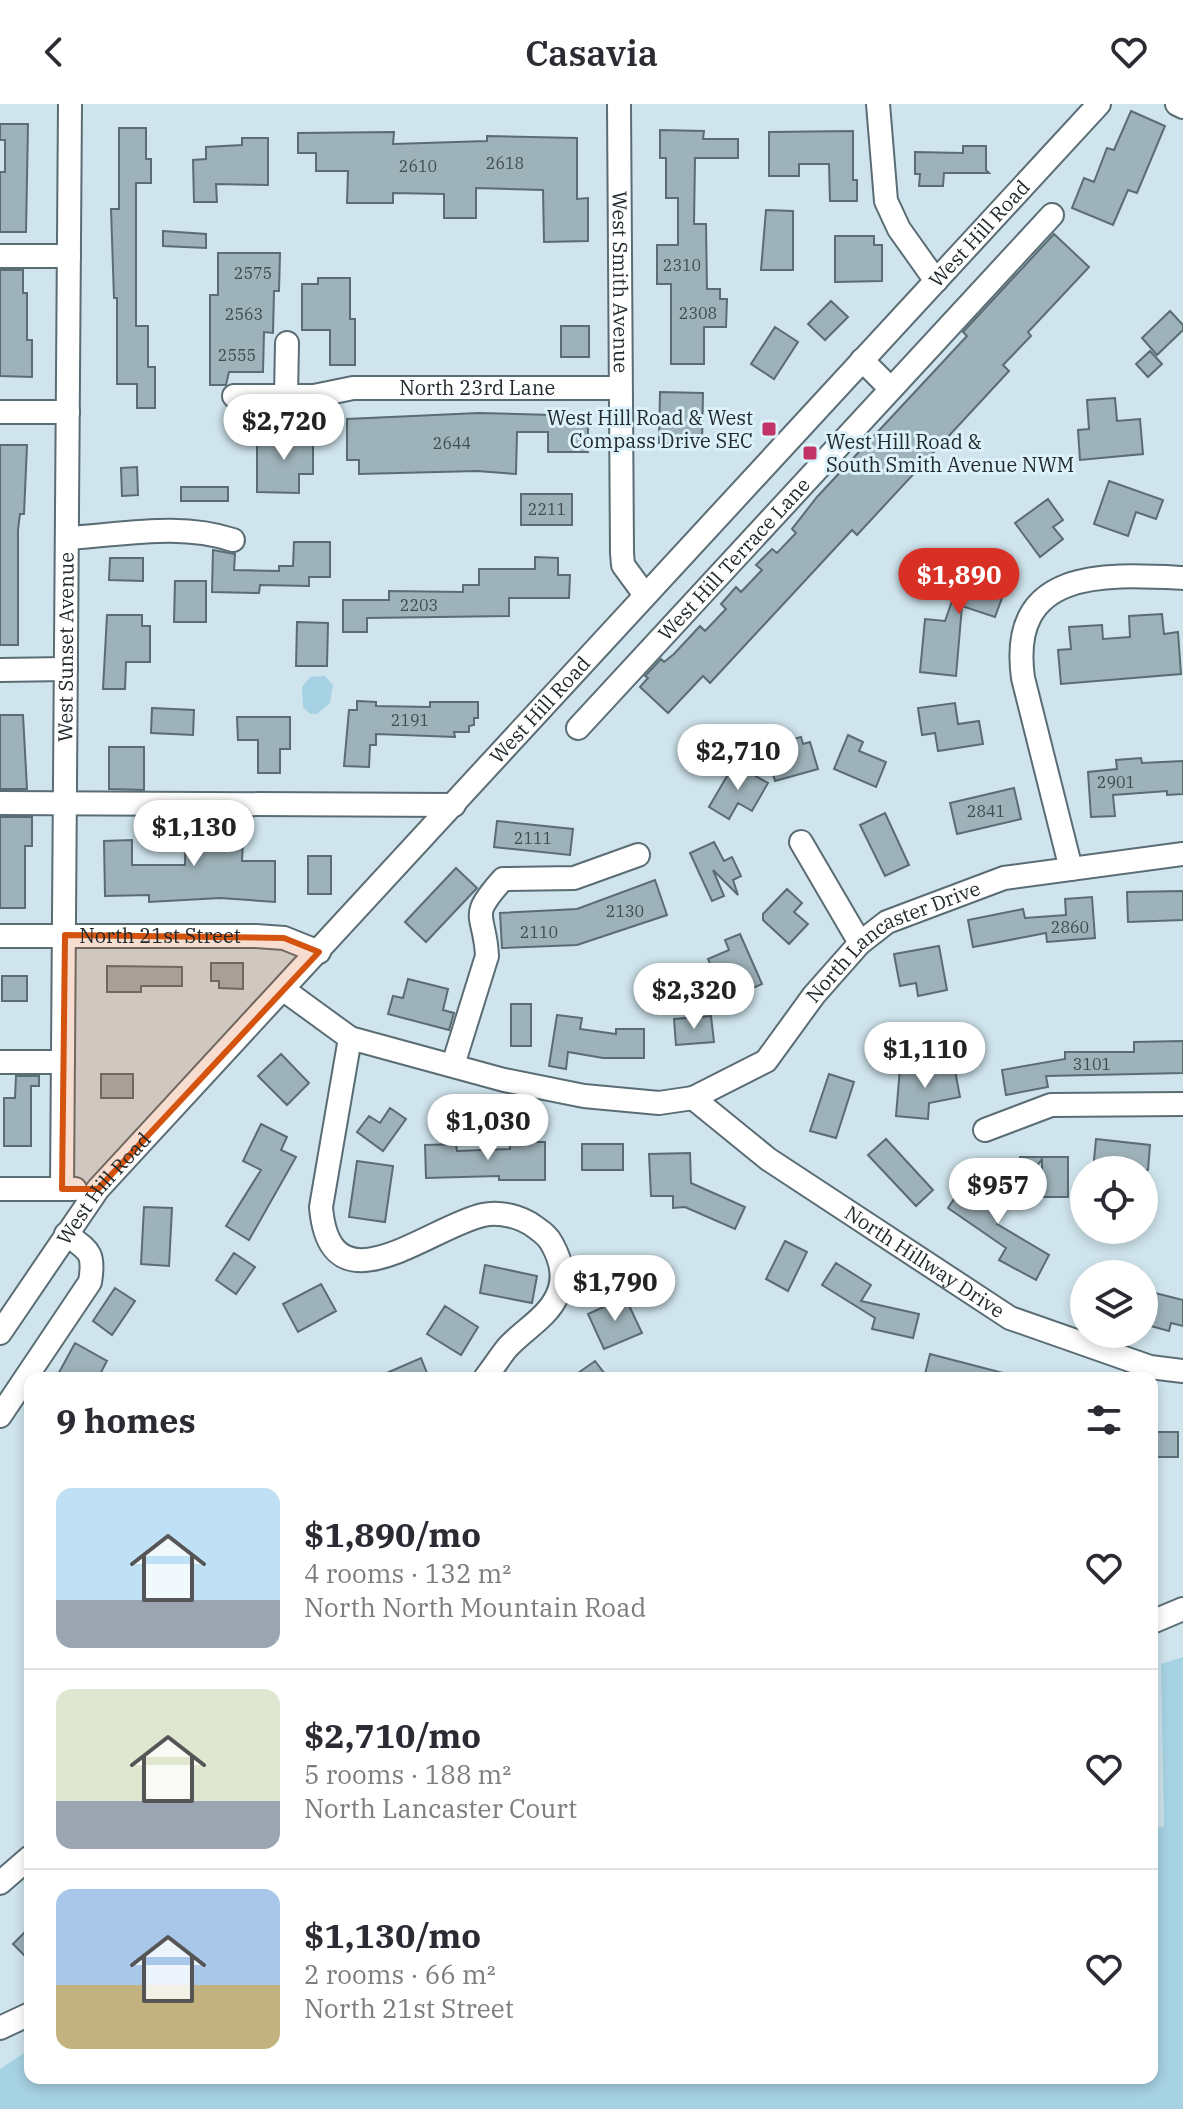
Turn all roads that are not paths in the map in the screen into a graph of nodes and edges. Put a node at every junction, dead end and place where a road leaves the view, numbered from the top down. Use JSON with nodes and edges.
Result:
{"nodes":[{"id":1,"x":70,"y":104,"type":"edge"},
{"id":2,"x":619,"y":104,"type":"edge"},
{"id":3,"x":878,"y":104,"type":"edge"},
{"id":4,"x":1099,"y":104,"type":"edge"},
{"id":5,"x":1177,"y":104,"type":"edge"},
{"id":6,"x":1183,"y":107,"type":"edge"},
{"id":7,"x":1052,"y":215,"type":"dead end"},
{"id":8,"x":0,"y":256,"type":"edge"},
{"id":9,"x":69,"y":256,"type":"junction"},
{"id":10,"x":936,"y":281,"type":"junction"},
{"id":11,"x":287,"y":343,"type":"dead end"},
{"id":12,"x":862,"y":360,"type":"junction"},
{"id":13,"x":620,"y":388,"type":"junction"},
{"id":14,"x":891,"y":389,"type":"junction"},
{"id":15,"x":234,"y":396,"type":"dead end"},
{"id":16,"x":286,"y":396,"type":"junction"},
{"id":17,"x":0,"y":412,"type":"edge"},
{"id":18,"x":68,"y":412,"type":"junction"},
{"id":19,"x":67,"y":538,"type":"junction"},
{"id":20,"x":233,"y":540,"type":"dead end"},
{"id":21,"x":1183,"y":578,"type":"edge"},
{"id":22,"x":645,"y":595,"type":"junction"},
{"id":23,"x":66,"y":669,"type":"junction"},
{"id":24,"x":0,"y":670,"type":"edge"},
{"id":25,"x":578,"y":728,"type":"dead end"},
{"id":26,"x":0,"y":803,"type":"edge"},
{"id":27,"x":65,"y":804,"type":"junction"},
{"id":28,"x":454,"y":805,"type":"junction"},
{"id":29,"x":801,"y":842,"type":"dead end"},
{"id":30,"x":1183,"y":854,"type":"edge"},
{"id":31,"x":638,"y":855,"type":"dead end"},
{"id":32,"x":1071,"y":869,"type":"junction"},
{"id":33,"x":65,"y":935,"type":"junction"},
{"id":34,"x":0,"y":936,"type":"edge"},
{"id":35,"x":860,"y":943,"type":"junction"},
{"id":36,"x":319,"y":952,"type":"junction"},
{"id":37,"x":284,"y":990,"type":"junction"},
{"id":38,"x":350,"y":1038,"type":"junction"},
{"id":39,"x":0,"y":1062,"type":"edge"},
{"id":40,"x":63,"y":1062,"type":"junction"},
{"id":41,"x":453,"y":1065,"type":"junction"},
{"id":42,"x":693,"y":1098,"type":"junction"},
{"id":43,"x":1183,"y":1104,"type":"edge"},
{"id":44,"x":985,"y":1130,"type":"dead end"},
{"id":45,"x":0,"y":1189,"type":"edge"},
{"id":46,"x":62,"y":1189,"type":"junction"},
{"id":47,"x":98,"y":1189,"type":"junction"},
{"id":48,"x":66,"y":1234,"type":"junction"},
{"id":49,"x":1,"y":1330,"type":"edge"},
{"id":50,"x":1183,"y":1371,"type":"edge"},
{"id":51,"x":30,"y":1372,"type":"edge"},
{"id":52,"x":489,"y":1372,"type":"edge"},
{"id":53,"x":24,"y":1380,"type":"edge"},
{"id":54,"x":0,"y":1416,"type":"edge"},
{"id":55,"x":1183,"y":1609,"type":"edge"},
{"id":56,"x":1158,"y":1619,"type":"edge"},
{"id":57,"x":24,"y":1862,"type":"edge"},
{"id":58,"x":0,"y":1883,"type":"edge"},
{"id":59,"x":24,"y":2017,"type":"edge"},
{"id":60,"x":0,"y":2028,"type":"edge"}],
"edges":[{"from":1,"to":9,"type":"street","name":"West Sunset Avenue"},
{"from":2,"to":13,"type":"street","name":"West Smith Avenue"},
{"from":3,"to":10,"type":"street"},
{"from":4,"to":10,"type":"street","name":"West Hill Road"},
{"from":5,"to":6,"type":"street"},
{"from":7,"to":14,"type":"street","name":"West Hill Terrace Lane"},
{"from":8,"to":9,"type":"street"},
{"from":9,"to":18,"type":"street","name":"West Sunset Avenue"},
{"from":10,"to":12,"type":"street","name":"West Hill Road"},
{"from":11,"to":16,"type":"street"},
{"from":12,"to":14,"type":"street"},
{"from":12,"to":22,"type":"street","name":"West Hill Road"},
{"from":13,"to":16,"type":"street","name":"North 23rd Lane"},
{"from":13,"to":22,"type":"street","name":"West Smith Avenue"},
{"from":14,"to":25,"type":"street","name":"West Hill Terrace Lane"},
{"from":15,"to":16,"type":"street","name":"North 23rd Lane"},
{"from":17,"to":18,"type":"street"},
{"from":18,"to":19,"type":"street","name":"West Sunset Avenue"},
{"from":19,"to":20,"type":"street"},
{"from":19,"to":23,"type":"street","name":"West Sunset Avenue"},
{"from":21,"to":32,"type":"street"},
{"from":22,"to":28,"type":"street","name":"West Hill Road"},
{"from":23,"to":24,"type":"street"},
{"from":23,"to":27,"type":"street","name":"West Sunset Avenue"},
{"from":26,"to":27,"type":"street"},
{"from":27,"to":28,"type":"street"},
{"from":27,"to":33,"type":"street","name":"West Sunset Avenue"},
{"from":28,"to":36,"type":"street","name":"West Hill Road"},
{"from":29,"to":35,"type":"street"},
{"from":30,"to":32,"type":"street","name":"North Lancaster Drive"},
{"from":31,"to":41,"type":"street"},
{"from":32,"to":35,"type":"street","name":"North Lancaster Drive"},
{"from":33,"to":34,"type":"street","name":"North 21st Street"},
{"from":33,"to":36,"type":"street","name":"North 21st Street"},
{"from":33,"to":40,"type":"street","name":"West Sunset Avenue"},
{"from":35,"to":42,"type":"street","name":"North Lancaster Drive"},
{"from":36,"to":37,"type":"street","name":"West Hill Road"},
{"from":37,"to":38,"type":"street","name":"North Lancaster Drive"},
{"from":37,"to":47,"type":"street","name":"West Hill Road"},
{"from":38,"to":41,"type":"street","name":"North Lancaster Drive"},
{"from":38,"to":52,"type":"street"},
{"from":39,"to":40,"type":"street"},
{"from":40,"to":46,"type":"street","name":"West Sunset Avenue"},
{"from":41,"to":42,"type":"street","name":"North Lancaster Drive"},
{"from":42,"to":50,"type":"street","name":"North Hillway Drive"},
{"from":43,"to":44,"type":"street"},
{"from":45,"to":46,"type":"street"},
{"from":46,"to":47,"type":"street"},
{"from":47,"to":48,"type":"street","name":"West Hill Road"},
{"from":48,"to":49,"type":"street","name":"West Hill Road"},
{"from":48,"to":51,"type":"street"},
{"from":53,"to":54,"type":"street"},
{"from":55,"to":56,"type":"street"},
{"from":57,"to":58,"type":"street"},
{"from":59,"to":60,"type":"street"}]}
